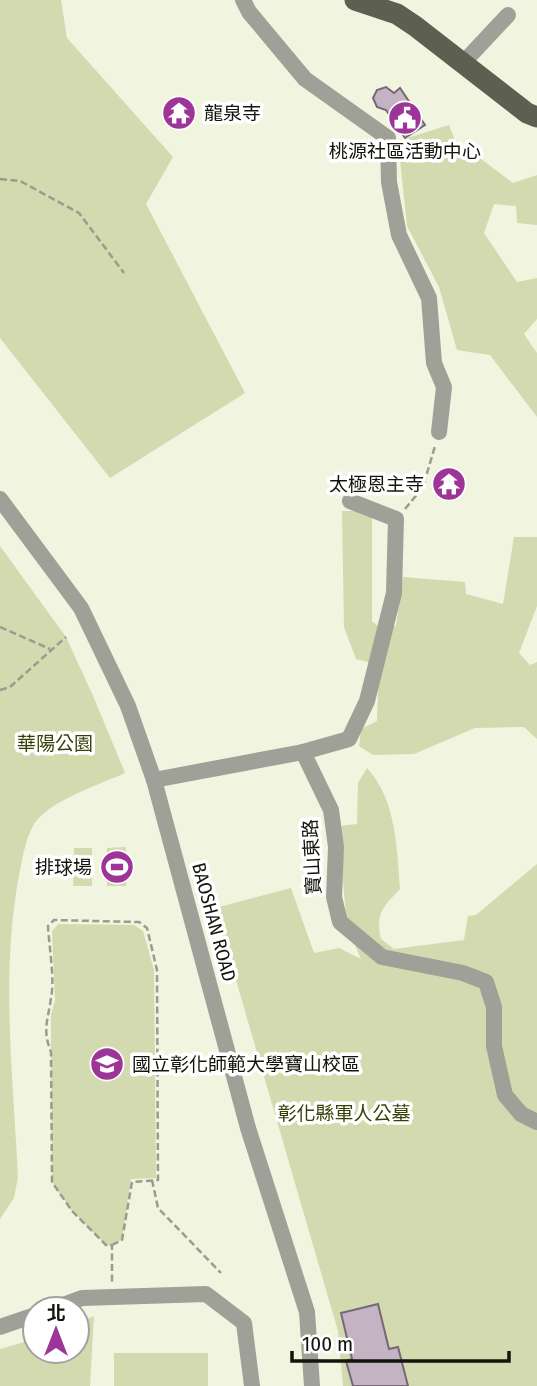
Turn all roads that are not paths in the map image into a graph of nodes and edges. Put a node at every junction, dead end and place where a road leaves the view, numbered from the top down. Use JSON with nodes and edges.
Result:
{"nodes":[{"id":1,"x":243,"y":0,"type":"edge"},
{"id":2,"x":355,"y":0,"type":"edge"},
{"id":3,"x":508,"y":15,"type":"dead end"},
{"id":4,"x":464,"y":62,"type":"junction"},
{"id":5,"x":537,"y":117,"type":"edge"},
{"id":6,"x":439,"y":432,"type":"road end"},
{"id":7,"x":0,"y":499,"type":"edge"},
{"id":8,"x":349,"y":501,"type":"dead end"},
{"id":9,"x":303,"y":752,"type":"junction"},
{"id":10,"x":154,"y":780,"type":"junction"},
{"id":11,"x":537,"y":1122,"type":"edge"},
{"id":12,"x":91,"y":1298,"type":"edge"},
{"id":13,"x":21,"y":1320,"type":"edge"},
{"id":14,"x":0,"y":1327,"type":"edge"},
{"id":15,"x":252,"y":1386,"type":"edge"},
{"id":16,"x":312,"y":1386,"type":"edge"}],
"edges":[{"from":1,"to":6,"type":"street"},
{"from":2,"to":4,"type":"main road"},
{"from":3,"to":4,"type":"street"},
{"from":4,"to":5,"type":"main road"},
{"from":7,"to":10,"type":"street","name":"BAOSHAN ROAD"},
{"from":8,"to":9,"type":"street"},
{"from":9,"to":10,"type":"street"},
{"from":9,"to":11,"type":"street","name":"寶山東路"},
{"from":10,"to":16,"type":"street","name":"BAOSHAN ROAD"},
{"from":12,"to":15,"type":"street"},
{"from":13,"to":14,"type":"street"}]}
